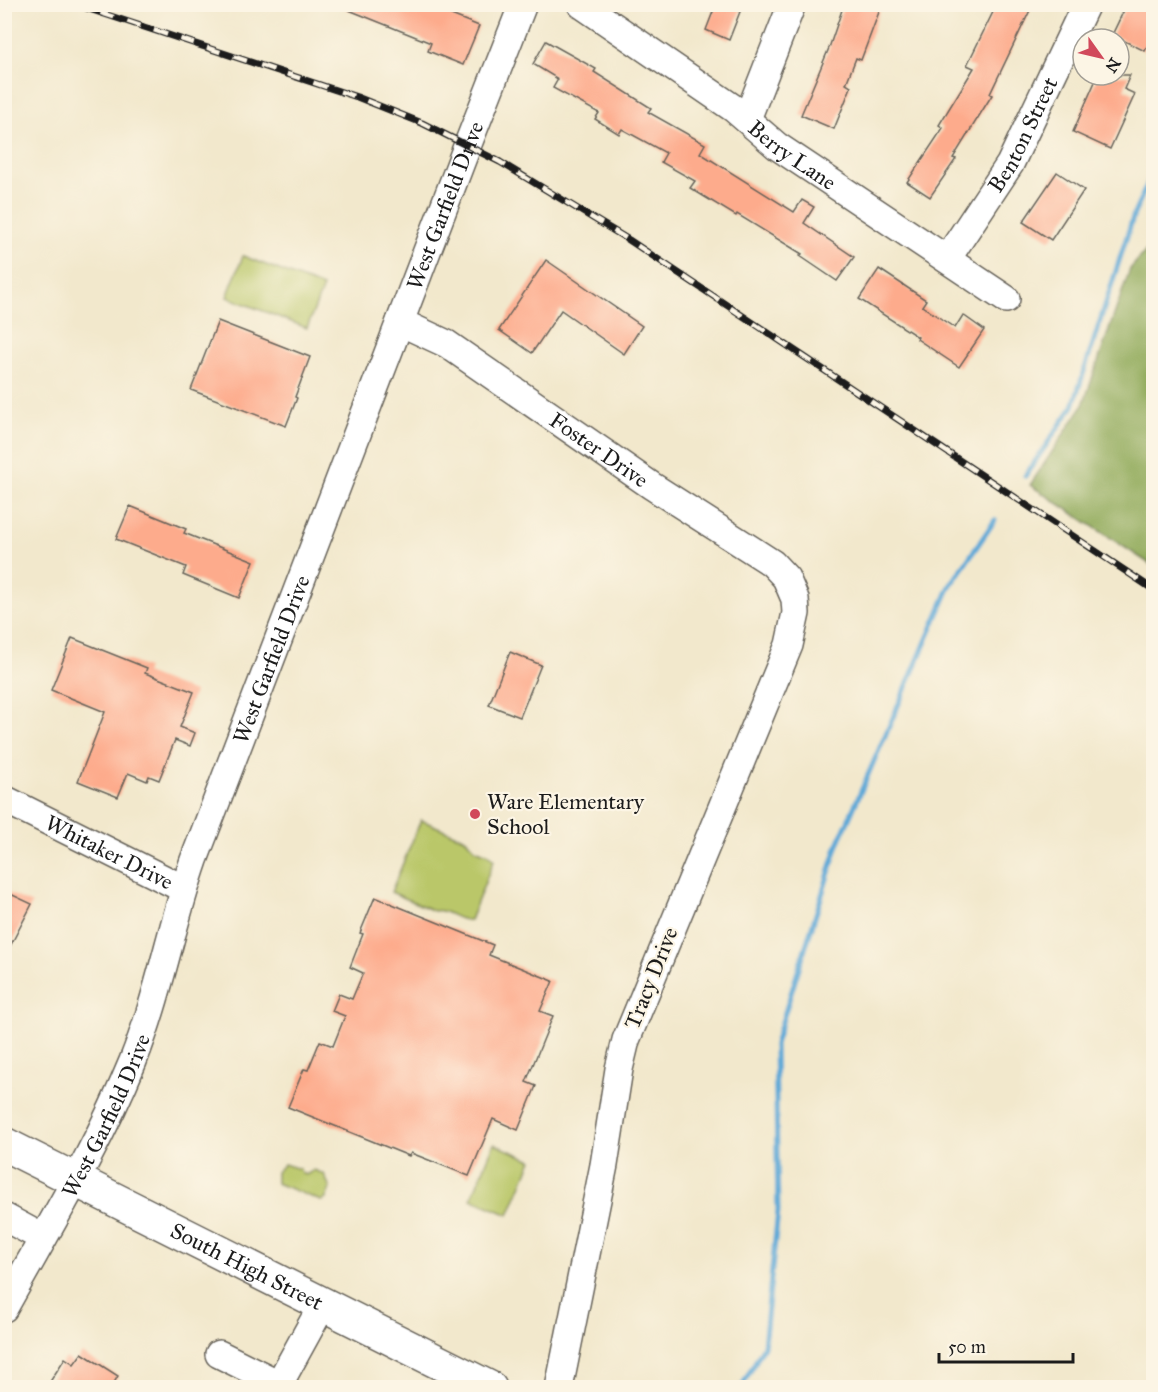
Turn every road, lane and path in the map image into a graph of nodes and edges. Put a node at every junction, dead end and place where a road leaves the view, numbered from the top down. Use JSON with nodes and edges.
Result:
{"nodes":[{"id":1,"x":523,"y":4,"type":"edge"},
{"id":2,"x":581,"y":4,"type":"edge"},
{"id":3,"x":792,"y":4,"type":"edge"},
{"id":4,"x":1086,"y":4,"type":"edge"},
{"id":5,"x":747,"y":119,"type":"junction"},
{"id":6,"x":947,"y":259,"type":"junction"},
{"id":7,"x":1006,"y":299,"type":"dead end"},
{"id":8,"x":400,"y":322,"type":"junction"},
{"id":9,"x":790,"y":586,"type":"joint"},
{"id":10,"x":4,"y":799,"type":"edge"},
{"id":11,"x":184,"y":889,"type":"junction"},
{"id":12,"x":4,"y":1144,"type":"edge"},
{"id":13,"x":75,"y":1180,"type":"junction"},
{"id":14,"x":4,"y":1217,"type":"edge"},
{"id":15,"x":43,"y":1238,"type":"junction"},
{"id":16,"x":323,"y":1304,"type":"junction"},
{"id":17,"x":4,"y":1308,"type":"edge"},
{"id":18,"x":219,"y":1354,"type":"dead end"},
{"id":19,"x":282,"y":1386,"type":"edge"},
{"id":20,"x":490,"y":1388,"type":"edge"},
{"id":21,"x":559,"y":1388,"type":"edge"}],
"edges":[{"from":1,"to":8,"type":"street","name":"West Garfield Drive"},
{"from":2,"to":5,"type":"street","name":"Berry Lane"},
{"from":3,"to":5,"type":"street"},
{"from":4,"to":6,"type":"street","name":"Benton Street"},
{"from":5,"to":6,"type":"street","name":"Berry Lane"},
{"from":6,"to":7,"type":"street","name":"Berry Lane"},
{"from":8,"to":9,"type":"street","name":"Foster Drive"},
{"from":8,"to":11,"type":"street","name":"West Garfield Drive"},
{"from":9,"to":21,"type":"street","name":"Tracy Drive"},
{"from":10,"to":11,"type":"street","name":"Whitaker Drive"},
{"from":11,"to":13,"type":"street","name":"West Garfield Drive"},
{"from":12,"to":13,"type":"main road","name":"South High Street"},
{"from":13,"to":15,"type":"street","name":"West Garfield Drive"},
{"from":13,"to":16,"type":"main road","name":"South High Street"},
{"from":14,"to":15,"type":"street"},
{"from":15,"to":17,"type":"street","name":"West Garfield Drive"},
{"from":16,"to":19,"type":"street"},
{"from":16,"to":20,"type":"main road","name":"South High Street"},
{"from":18,"to":19,"type":"street"}]}
